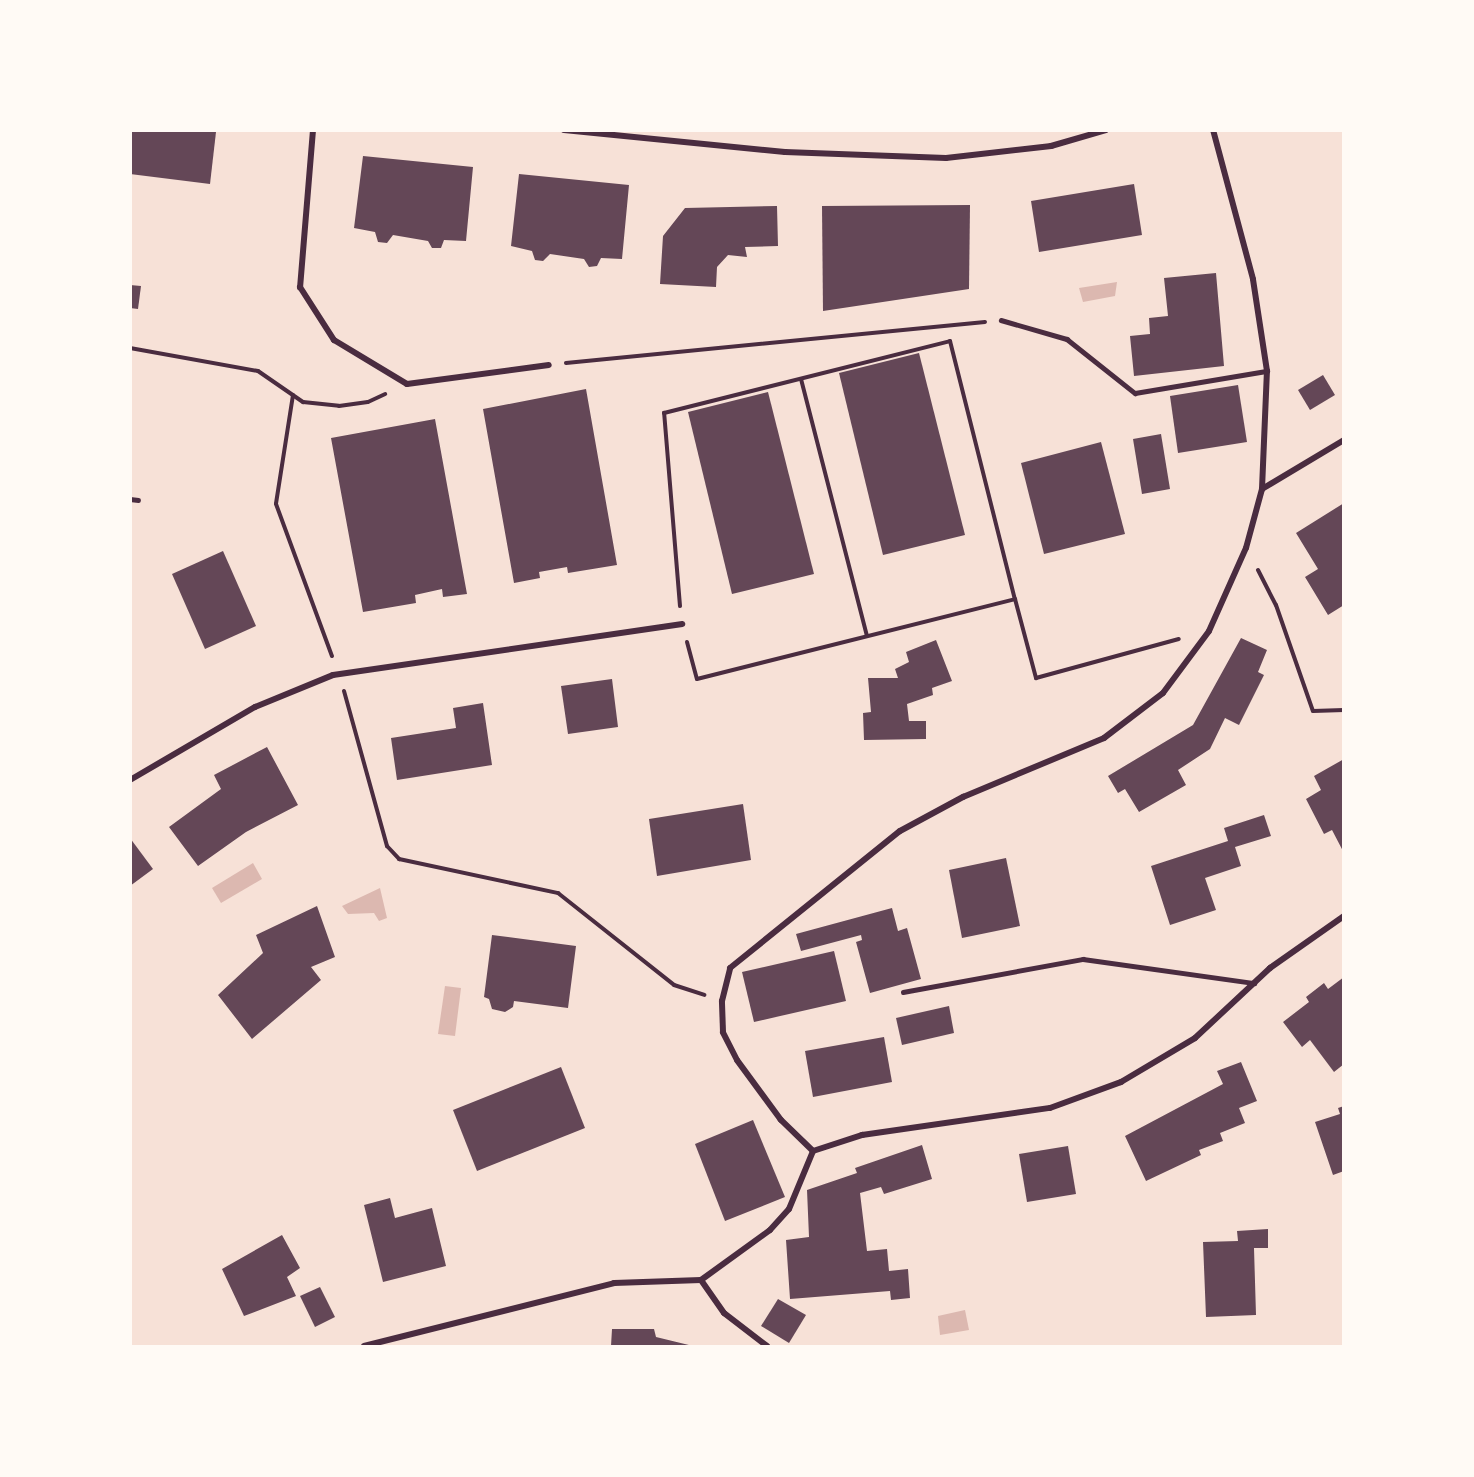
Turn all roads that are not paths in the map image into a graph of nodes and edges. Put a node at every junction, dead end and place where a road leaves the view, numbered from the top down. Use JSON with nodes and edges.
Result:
{"nodes":[{"id":1,"x":313,"y":130,"type":"edge"},
{"id":2,"x":564,"y":130,"type":"edge"},
{"id":3,"x":1106,"y":130,"type":"edge"},
{"id":4,"x":1213,"y":130,"type":"edge"},
{"id":5,"x":1001,"y":320,"type":"road end"},
{"id":6,"x":549,"y":365,"type":"road end"},
{"id":7,"x":1267,"y":371,"type":"junction"},
{"id":8,"x":1344,"y":440,"type":"edge"},
{"id":9,"x":1262,"y":489,"type":"junction"},
{"id":10,"x":130,"y":499,"type":"edge"},
{"id":11,"x":138,"y":500,"type":"dead end"},
{"id":12,"x":682,"y":624,"type":"road end"},
{"id":13,"x":130,"y":780,"type":"edge"},
{"id":14,"x":1344,"y":916,"type":"edge"},
{"id":15,"x":1254,"y":983,"type":"junction"},
{"id":16,"x":903,"y":992,"type":"dead end"},
{"id":17,"x":813,"y":1151,"type":"junction"},
{"id":18,"x":701,"y":1280,"type":"junction"},
{"id":19,"x":364,"y":1347,"type":"edge"},
{"id":20,"x":767,"y":1347,"type":"edge"}],
"edges":[{"from":1,"to":6,"type":"street"},
{"from":2,"to":3,"type":"street"},
{"from":4,"to":7,"type":"street"},
{"from":5,"to":7,"type":"lane"},
{"from":7,"to":9,"type":"street"},
{"from":8,"to":9,"type":"street"},
{"from":9,"to":17,"type":"street"},
{"from":10,"to":11,"type":"lane"},
{"from":12,"to":13,"type":"street"},
{"from":14,"to":15,"type":"street"},
{"from":15,"to":16,"type":"lane"},
{"from":15,"to":17,"type":"street"},
{"from":17,"to":18,"type":"street"},
{"from":18,"to":19,"type":"street"},
{"from":18,"to":20,"type":"street"}]}
